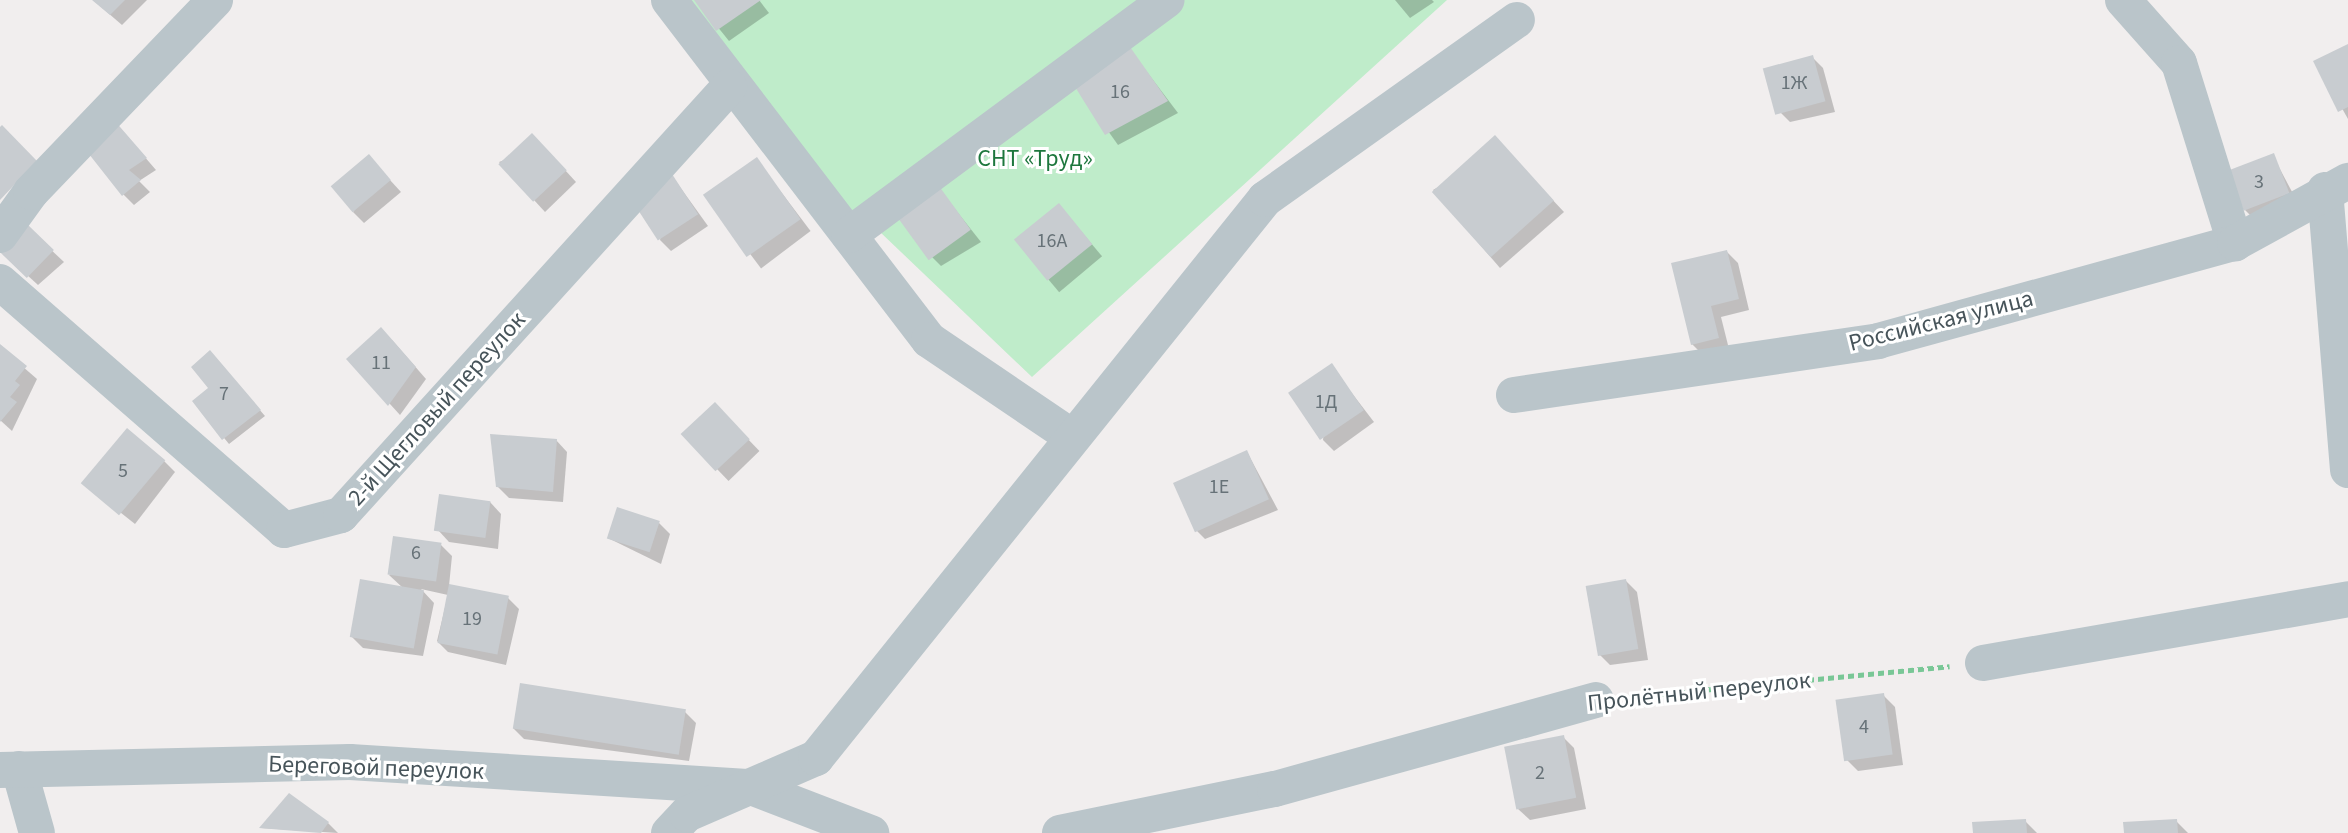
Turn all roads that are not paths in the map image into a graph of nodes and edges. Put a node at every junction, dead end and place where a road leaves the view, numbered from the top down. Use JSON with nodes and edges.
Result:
{"nodes":[{"id":1,"x":215,"y":0,"type":"edge"},
{"id":2,"x":669,"y":0,"type":"edge"},
{"id":3,"x":1167,"y":0,"type":"edge"},
{"id":4,"x":2123,"y":0,"type":"edge"},
{"id":5,"x":1517,"y":20,"type":"dead end"},
{"id":6,"x":729,"y":87,"type":"junction"},
{"id":7,"x":2336,"y":185,"type":"edge"},
{"id":8,"x":0,"y":235,"type":"edge"},
{"id":9,"x":849,"y":235,"type":"junction"},
{"id":10,"x":2235,"y":243,"type":"junction"},
{"id":11,"x":0,"y":282,"type":"edge"},
{"id":12,"x":1514,"y":395,"type":"dead end"},
{"id":13,"x":1071,"y":436,"type":"junction"},
{"id":14,"x":2348,"y":470,"type":"edge"},
{"id":15,"x":2348,"y":599,"type":"edge"},
{"id":16,"x":1983,"y":663,"type":"road end"},
{"id":17,"x":1596,"y":700,"type":"road end"},
{"id":18,"x":9,"y":770,"type":"edge"},
{"id":19,"x":751,"y":787,"type":"junction"},
{"id":20,"x":37,"y":833,"type":"edge"},
{"id":21,"x":669,"y":833,"type":"edge"},
{"id":22,"x":871,"y":833,"type":"edge"},
{"id":23,"x":1060,"y":833,"type":"edge"}],
"edges":[{"from":1,"to":8,"type":"street"},
{"from":2,"to":6,"type":"street"},
{"from":3,"to":9,"type":"street"},
{"from":4,"to":10,"type":"street"},
{"from":5,"to":13,"type":"street"},
{"from":6,"to":9,"type":"street"},
{"from":6,"to":11,"type":"street","name":"2-й Щегловый переулок"},
{"from":7,"to":10,"type":"street","name":"Российская улица"},
{"from":7,"to":14,"type":"street"},
{"from":9,"to":13,"type":"street"},
{"from":10,"to":12,"type":"street","name":"Российская улица"},
{"from":13,"to":19,"type":"street"},
{"from":15,"to":16,"type":"street"},
{"from":17,"to":23,"type":"street","name":"Пролётный переулок"},
{"from":18,"to":19,"type":"street","name":"Береговой переулок"},
{"from":18,"to":20,"type":"street"},
{"from":19,"to":21,"type":"street"},
{"from":19,"to":22,"type":"street"}]}
